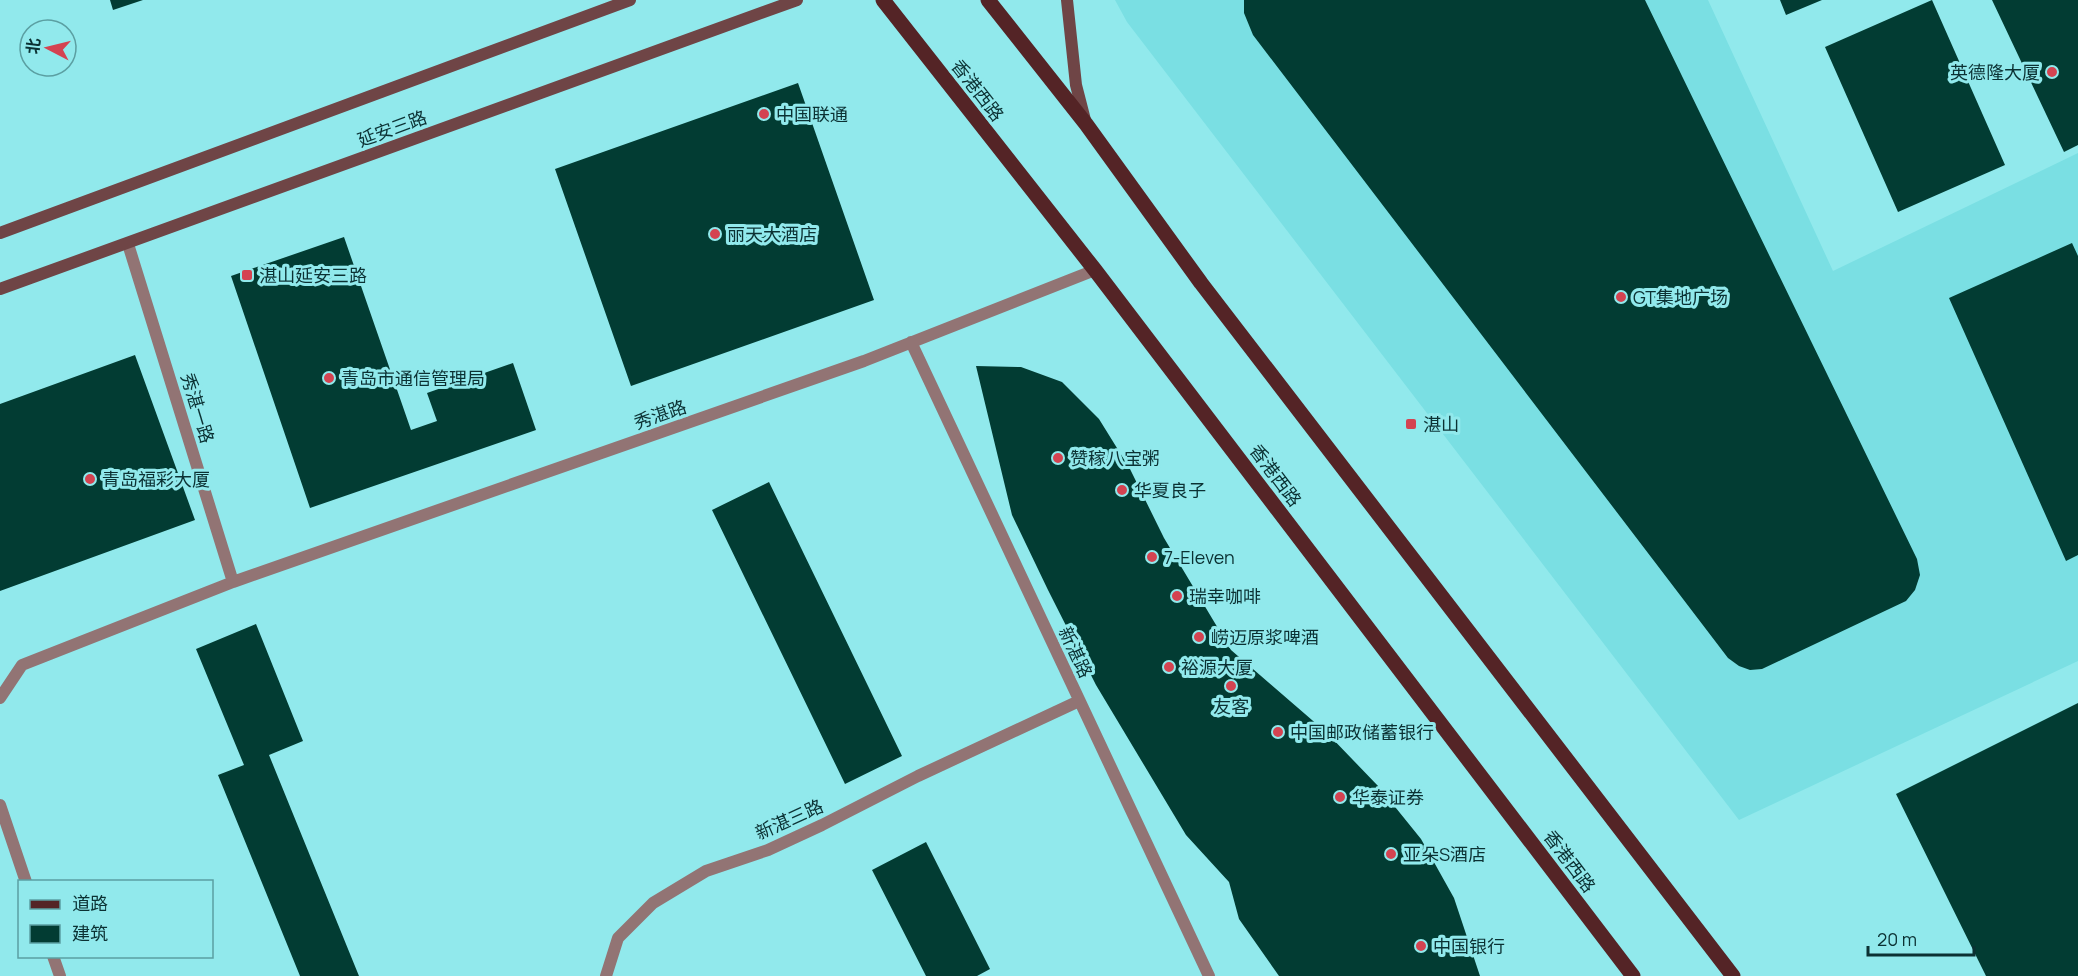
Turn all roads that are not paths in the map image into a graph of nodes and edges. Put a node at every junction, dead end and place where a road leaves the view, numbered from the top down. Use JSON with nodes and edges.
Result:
{"nodes":[{"id":1,"x":797,"y":0,"type":"edge"},
{"id":2,"x":883,"y":0,"type":"edge"},
{"id":3,"x":988,"y":0,"type":"edge"},
{"id":4,"x":1067,"y":0,"type":"edge"},
{"id":5,"x":627,"y":1,"type":"edge"},
{"id":6,"x":1086,"y":124,"type":"junction"},
{"id":7,"x":0,"y":233,"type":"edge"},
{"id":8,"x":128,"y":244,"type":"junction"},
{"id":9,"x":1095,"y":270,"type":"junction"},
{"id":10,"x":0,"y":289,"type":"edge"},
{"id":11,"x":911,"y":342,"type":"junction"},
{"id":12,"x":233,"y":582,"type":"junction"},
{"id":13,"x":0,"y":698,"type":"edge"},
{"id":14,"x":1079,"y":701,"type":"junction"},
{"id":15,"x":0,"y":805,"type":"edge"},
{"id":16,"x":25,"y":880,"type":"edge"},
{"id":17,"x":53,"y":958,"type":"edge"},
{"id":18,"x":60,"y":976,"type":"edge"},
{"id":19,"x":606,"y":976,"type":"edge"},
{"id":20,"x":1209,"y":976,"type":"edge"},
{"id":21,"x":1634,"y":976,"type":"edge"},
{"id":22,"x":1733,"y":976,"type":"edge"}],
"edges":[{"from":1,"to":8,"type":"main road","name":"延安三路"},
{"from":2,"to":9,"type":"main road","name":"香港西路"},
{"from":3,"to":6,"type":"main road"},
{"from":4,"to":6,"type":"main road"},
{"from":5,"to":7,"type":"main road","name":"延安三路"},
{"from":6,"to":22,"type":"main road"},
{"from":8,"to":10,"type":"main road","name":"延安三路"},
{"from":8,"to":12,"type":"street","name":"秀湛一路"},
{"from":9,"to":11,"type":"street","name":"秀湛路"},
{"from":9,"to":21,"type":"main road","name":"香港西路"},
{"from":11,"to":12,"type":"street","name":"秀湛路"},
{"from":11,"to":14,"type":"street","name":"新湛路"},
{"from":12,"to":13,"type":"street","name":"秀湛路"},
{"from":14,"to":19,"type":"street","name":"新湛三路"},
{"from":14,"to":20,"type":"street","name":"新湛路"},
{"from":15,"to":16,"type":"street"},
{"from":17,"to":18,"type":"street"}]}
